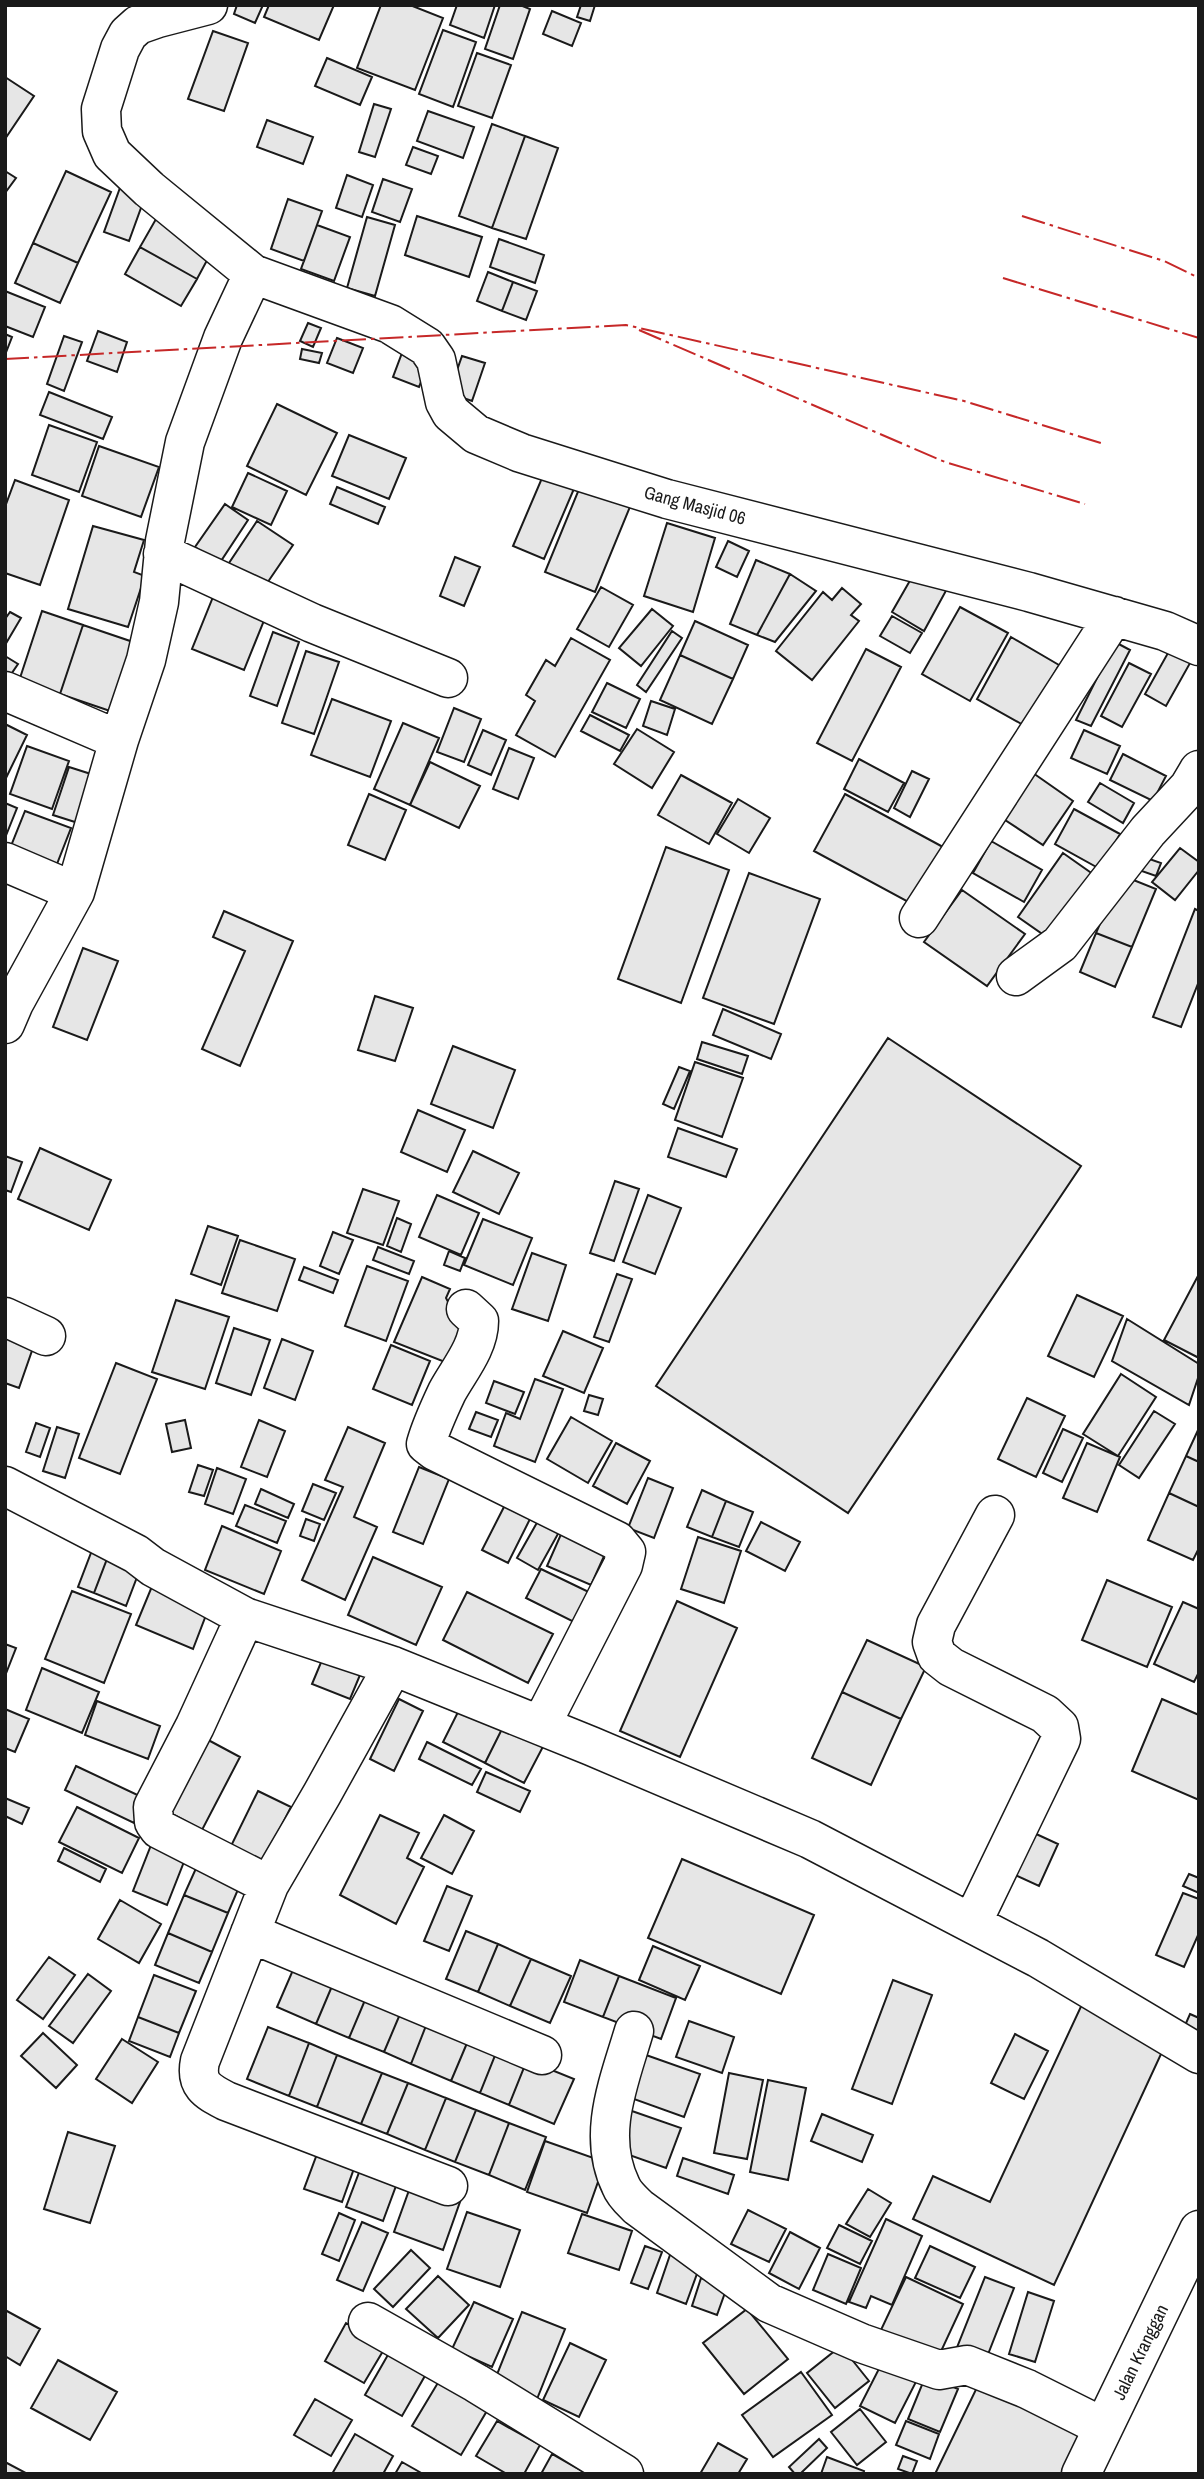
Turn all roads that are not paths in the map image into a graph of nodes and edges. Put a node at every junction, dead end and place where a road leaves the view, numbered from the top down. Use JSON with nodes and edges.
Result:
{"nodes":[{"id":1,"x":208,"y":5,"type":"edge"},
{"id":2,"x":253,"y":274,"type":"junction"},
{"id":3,"x":163,"y":554,"type":"junction"},
{"id":4,"x":1114,"y":616,"type":"junction"},
{"id":5,"x":1199,"y":646,"type":"edge"},
{"id":6,"x":448,"y":678,"type":"dead end"},
{"id":7,"x":5,"y":691,"type":"edge"},
{"id":8,"x":119,"y":740,"type":"junction"},
{"id":9,"x":1199,"y":770,"type":"edge"},
{"id":10,"x":5,"y":862,"type":"edge"},
{"id":11,"x":75,"y":892,"type":"junction"},
{"id":12,"x":919,"y":918,"type":"dead end"},
{"id":13,"x":1016,"y":975,"type":"dead end"},
{"id":14,"x":5,"y":1024,"type":"edge"},
{"id":15,"x":467,"y":1309,"type":"dead end"},
{"id":16,"x":5,"y":1317,"type":"edge"},
{"id":17,"x":46,"y":1336,"type":"dead end"},
{"id":18,"x":5,"y":1486,"type":"edge"},
{"id":19,"x":995,"y":1515,"type":"dead end"},
{"id":20,"x":245,"y":1617,"type":"junction"},
{"id":21,"x":393,"y":1666,"type":"junction"},
{"id":22,"x":541,"y":1725,"type":"junction"},
{"id":23,"x":268,"y":1885,"type":"junction"},
{"id":24,"x":972,"y":1923,"type":"junction"},
{"id":25,"x":250,"y":1933,"type":"junction"},
{"id":26,"x":634,"y":2031,"type":"dead end"},
{"id":27,"x":1199,"y":2054,"type":"edge"},
{"id":28,"x":542,"y":2055,"type":"dead end"},
{"id":29,"x":448,"y":2186,"type":"dead end"},
{"id":30,"x":1199,"y":2230,"type":"edge"},
{"id":31,"x":368,"y":2322,"type":"dead end"},
{"id":32,"x":1103,"y":2427,"type":"junction"},
{"id":33,"x":624,"y":2474,"type":"edge"},
{"id":34,"x":1081,"y":2474,"type":"edge"}],
"edges":[{"from":1,"to":2,"type":"street","name":"Gang Masjid 06"},
{"from":2,"to":3,"type":"street"},
{"from":2,"to":4,"type":"street","name":"Gang Masjid 06"},
{"from":3,"to":6,"type":"street"},
{"from":3,"to":8,"type":"street"},
{"from":4,"to":5,"type":"street","name":"Gang Masjid 06"},
{"from":4,"to":12,"type":"street"},
{"from":7,"to":8,"type":"street"},
{"from":8,"to":11,"type":"street"},
{"from":9,"to":13,"type":"street"},
{"from":10,"to":11,"type":"street"},
{"from":11,"to":14,"type":"street"},
{"from":15,"to":22,"type":"street"},
{"from":16,"to":17,"type":"street"},
{"from":18,"to":20,"type":"street"},
{"from":19,"to":24,"type":"street"},
{"from":20,"to":21,"type":"street"},
{"from":20,"to":23,"type":"street"},
{"from":21,"to":22,"type":"street"},
{"from":21,"to":23,"type":"street"},
{"from":22,"to":24,"type":"street"},
{"from":23,"to":25,"type":"street"},
{"from":24,"to":27,"type":"street"},
{"from":25,"to":28,"type":"street"},
{"from":25,"to":29,"type":"street"},
{"from":26,"to":32,"type":"street"},
{"from":30,"to":32,"type":"street","name":"Jalan Kranggan"},
{"from":31,"to":33,"type":"street"},
{"from":32,"to":34,"type":"street","name":"Jalan Kranggan"}]}
